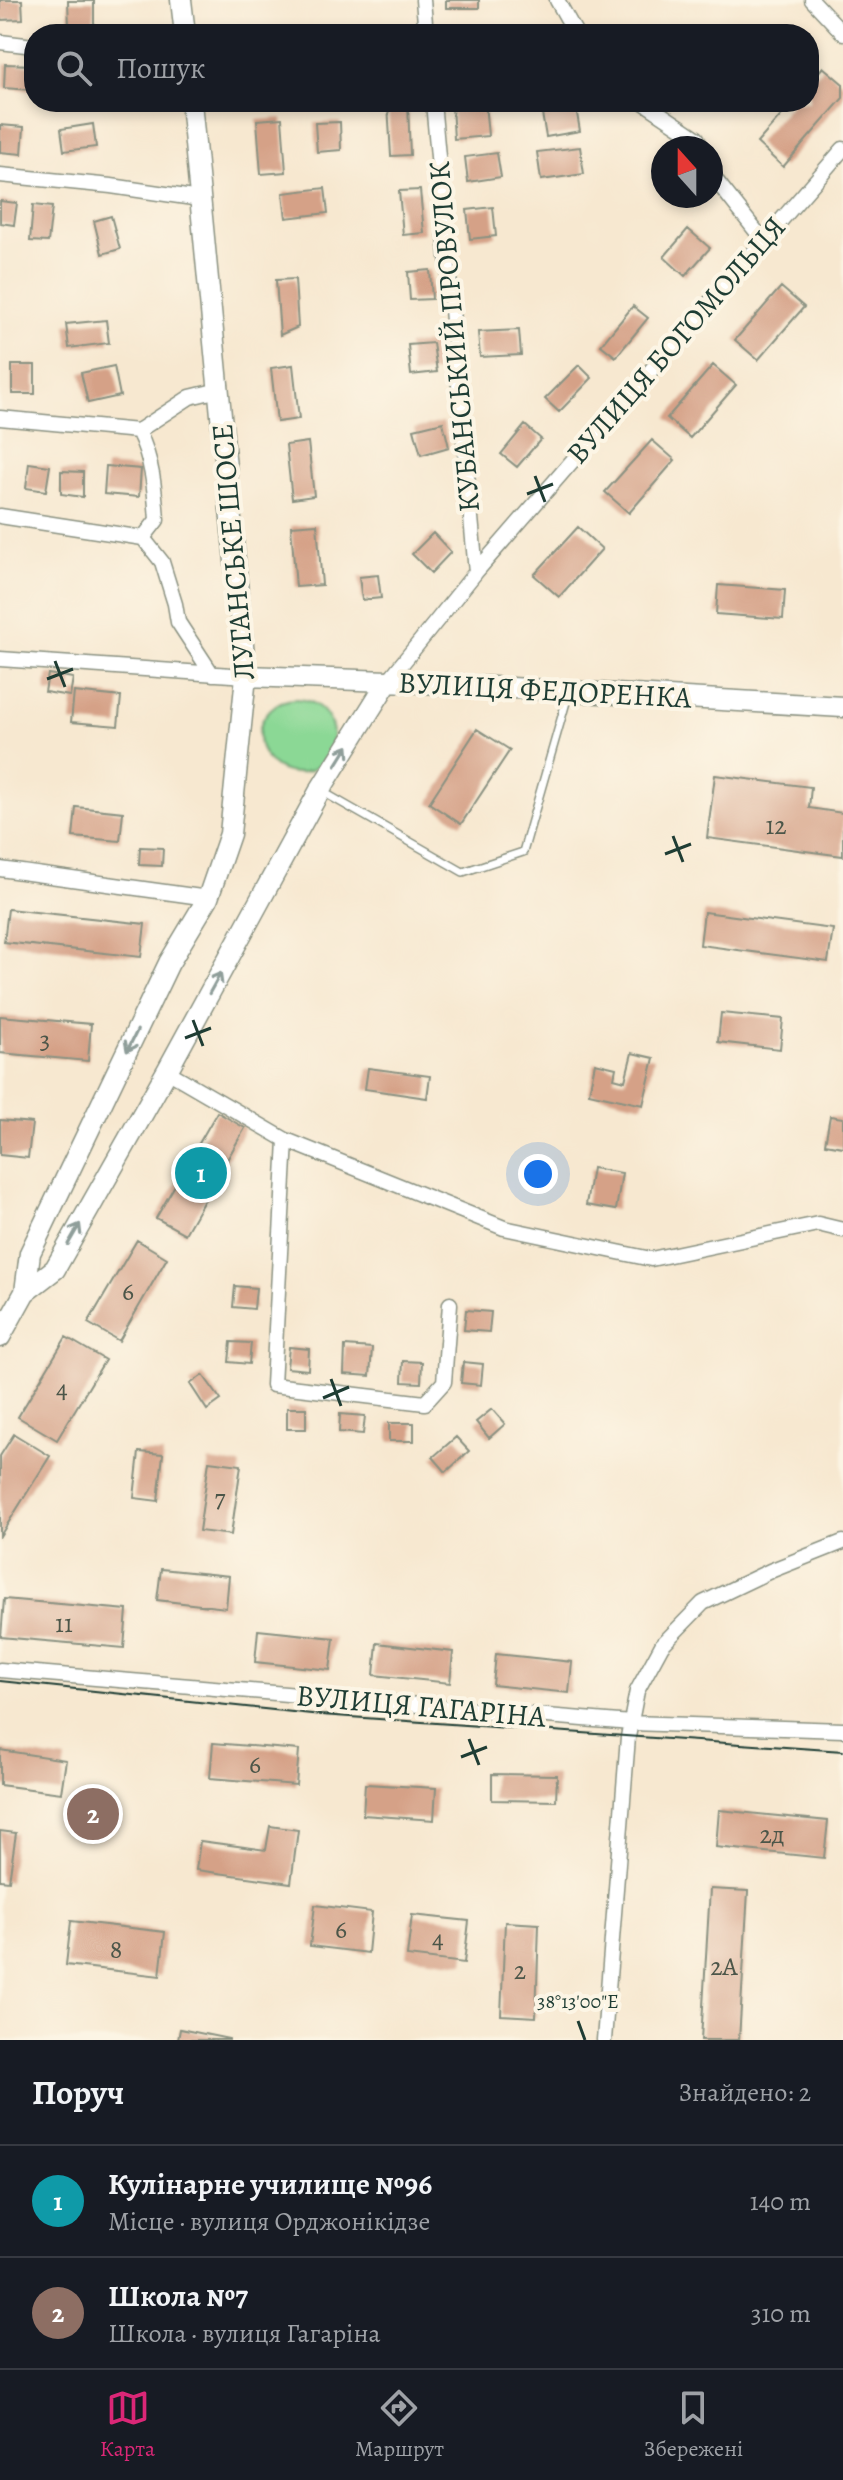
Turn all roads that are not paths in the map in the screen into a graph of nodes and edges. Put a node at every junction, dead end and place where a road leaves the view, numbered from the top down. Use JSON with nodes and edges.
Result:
{"nodes":[{"id":1,"x":181,"y":0,"type":"edge"},
{"id":2,"x":423,"y":0,"type":"edge"},
{"id":3,"x":557,"y":0,"type":"edge"},
{"id":4,"x":812,"y":0,"type":"edge"},
{"id":5,"x":184,"y":24,"type":"edge"},
{"id":6,"x":425,"y":24,"type":"edge"},
{"id":7,"x":570,"y":24,"type":"edge"},
{"id":8,"x":843,"y":33,"type":"edge"},
{"id":9,"x":0,"y":42,"type":"edge"},
{"id":10,"x":24,"y":45,"type":"edge"},
{"id":11,"x":192,"y":112,"type":"edge"},
{"id":12,"x":434,"y":112,"type":"edge"},
{"id":13,"x":658,"y":112,"type":"edge"},
{"id":14,"x":694,"y":136,"type":"edge"},
{"id":15,"x":843,"y":149,"type":"edge"},
{"id":16,"x":0,"y":175,"type":"edge"},
{"id":17,"x":723,"y":189,"type":"edge"},
{"id":18,"x":200,"y":199,"type":"junction"},
{"id":19,"x":763,"y":240,"type":"junction"},
{"id":20,"x":219,"y":390,"type":"junction"},
{"id":21,"x":0,"y":418,"type":"edge"},
{"id":22,"x":138,"y":431,"type":"junction"},
{"id":23,"x":0,"y":516,"type":"edge"},
{"id":24,"x":143,"y":538,"type":"junction"},
{"id":25,"x":476,"y":572,"type":"junction"},
{"id":26,"x":0,"y":659,"type":"edge"},
{"id":27,"x":212,"y":674,"type":"junction"},
{"id":28,"x":246,"y":676,"type":"junction"},
{"id":29,"x":388,"y":681,"type":"junction"},
{"id":30,"x":569,"y":693,"type":"junction"},
{"id":31,"x":843,"y":707,"type":"edge"},
{"id":32,"x":320,"y":790,"type":"junction"},
{"id":33,"x":0,"y":869,"type":"edge"},
{"id":34,"x":208,"y":898,"type":"junction"},
{"id":35,"x":167,"y":1071,"type":"junction"},
{"id":36,"x":286,"y":1140,"type":"junction"},
{"id":37,"x":843,"y":1230,"type":"edge"},
{"id":38,"x":25,"y":1292,"type":"junction"},
{"id":39,"x":450,"y":1304,"type":"dead end"},
{"id":40,"x":0,"y":1337,"type":"edge"},
{"id":41,"x":843,"y":1542,"type":"edge"},
{"id":42,"x":0,"y":1670,"type":"edge"},
{"id":43,"x":631,"y":1723,"type":"junction"},
{"id":44,"x":843,"y":1730,"type":"edge"},
{"id":45,"x":604,"y":2040,"type":"edge"}],
"edges":[{"from":1,"to":5,"type":"main road"},
{"from":2,"to":6,"type":"street"},
{"from":3,"to":7,"type":"street"},
{"from":4,"to":8,"type":"street"},
{"from":9,"to":10,"type":"street"},
{"from":11,"to":18,"type":"main road","name":"ЛУГАНСЬКЕ ШОСЕ"},
{"from":12,"to":25,"type":"street","name":"КУБАНСЬКИЙ ПРОВУЛОК"},
{"from":13,"to":14,"type":"street"},
{"from":15,"to":19,"type":"street","name":"ВУЛИЦЯ БОГОМОЛЬЦЯ"},
{"from":16,"to":18,"type":"street"},
{"from":17,"to":19,"type":"street"},
{"from":18,"to":20,"type":"main road","name":"ЛУГАНСЬКЕ ШОСЕ"},
{"from":19,"to":25,"type":"street","name":"ВУЛИЦЯ БОГОМОЛЬЦЯ"},
{"from":20,"to":22,"type":"street"},
{"from":20,"to":28,"type":"main road","name":"ЛУГАНСЬКЕ ШОСЕ"},
{"from":21,"to":22,"type":"street"},
{"from":22,"to":24,"type":"street"},
{"from":23,"to":24,"type":"street"},
{"from":24,"to":27,"type":"street"},
{"from":25,"to":29,"type":"street","name":"ВУЛИЦЯ БОГОМОЛЬЦЯ"},
{"from":26,"to":27,"type":"street"},
{"from":27,"to":28,"type":"street"},
{"from":28,"to":29,"type":"main road","name":"ВУЛИЦЯ ФЕДОРЕНКА"},
{"from":28,"to":34,"type":"main road","name":"ЛУГАНСЬКЕ ШОСЕ"},
{"from":29,"to":30,"type":"main road","name":"ВУЛИЦЯ ФЕДОРЕНКА"},
{"from":32,"to":29,"type":"main road","name":"ЛУГАНСЬКЕ ШОСЕ","one_way":true},
{"from":30,"to":31,"type":"main road","name":"ВУЛИЦЯ ФЕДОРЕНКА"},
{"from":30,"to":32,"type":"lane"},
{"from":35,"to":32,"type":"main road","name":"ЛУГАНСЬКЕ ШОСЕ","one_way":true},
{"from":33,"to":34,"type":"street"},
{"from":34,"to":38,"type":"main road","name":"ЛУГАНСЬКЕ ШОСЕ","one_way":true},
{"from":35,"to":36,"type":"street"},
{"from":38,"to":35,"type":"main road","name":"ЛУГАНСЬКЕ ШОСЕ","one_way":true},
{"from":36,"to":37,"type":"street"},
{"from":36,"to":39,"type":"street"},
{"from":38,"to":40,"type":"main road","name":"ЛУГАНСЬКЕ ШОСЕ"},
{"from":41,"to":43,"type":"street"},
{"from":42,"to":43,"type":"street","name":"ВУЛИЦЯ ГАГАРІНА"},
{"from":43,"to":44,"type":"street","name":"ВУЛИЦЯ ГАГАРІНА"},
{"from":43,"to":45,"type":"street"}]}
